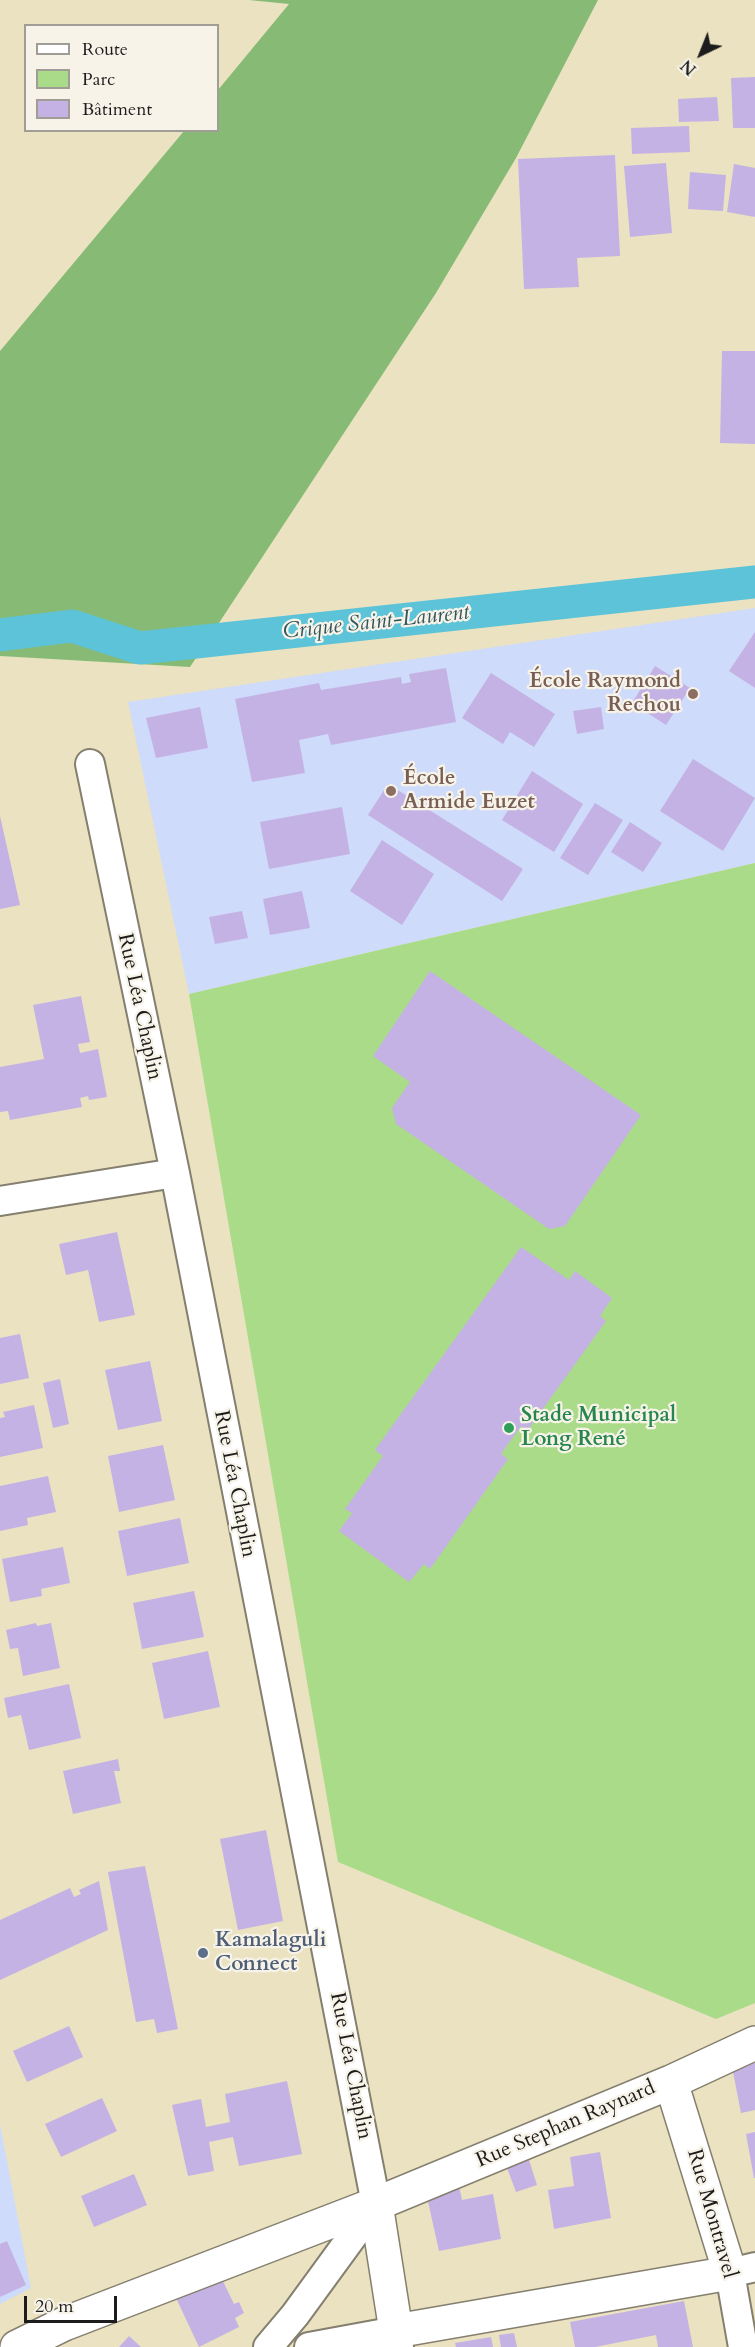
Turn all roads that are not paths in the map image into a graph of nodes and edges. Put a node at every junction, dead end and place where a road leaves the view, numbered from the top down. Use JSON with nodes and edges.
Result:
{"nodes":[{"id":1,"x":90,"y":764,"type":"dead end"},
{"id":2,"x":174,"y":1173,"type":"junction"},
{"id":3,"x":0,"y":1201,"type":"edge"},
{"id":4,"x":755,"y":2043,"type":"edge"},
{"id":5,"x":671,"y":2082,"type":"junction"},
{"id":6,"x":376,"y":2204,"type":"junction"},
{"id":7,"x":742,"y":2270,"type":"edge"},
{"id":8,"x":398,"y":2339,"type":"edge"},
{"id":9,"x":17,"y":2347,"type":"edge"},
{"id":10,"x":268,"y":2347,"type":"edge"},
{"id":11,"x":309,"y":2347,"type":"edge"},
{"id":12,"x":743,"y":2347,"type":"edge"}],
"edges":[{"from":1,"to":2,"type":"street","name":"Rue Léa Chaplin"},
{"from":2,"to":3,"type":"street"},
{"from":2,"to":6,"type":"street","name":"Rue Léa Chaplin"},
{"from":4,"to":5,"type":"street","name":"Rue Stephan Raynard"},
{"from":5,"to":6,"type":"street","name":"Rue Stephan Raynard"},
{"from":5,"to":7,"type":"street","name":"Rue Montravel"},
{"from":6,"to":8,"type":"street"},
{"from":6,"to":9,"type":"street","name":"Rue Stephan Raynard"},
{"from":6,"to":10,"type":"street"},
{"from":7,"to":8,"type":"street"},
{"from":7,"to":12,"type":"street","name":"Rue Montravel"},
{"from":8,"to":11,"type":"street"}]}
